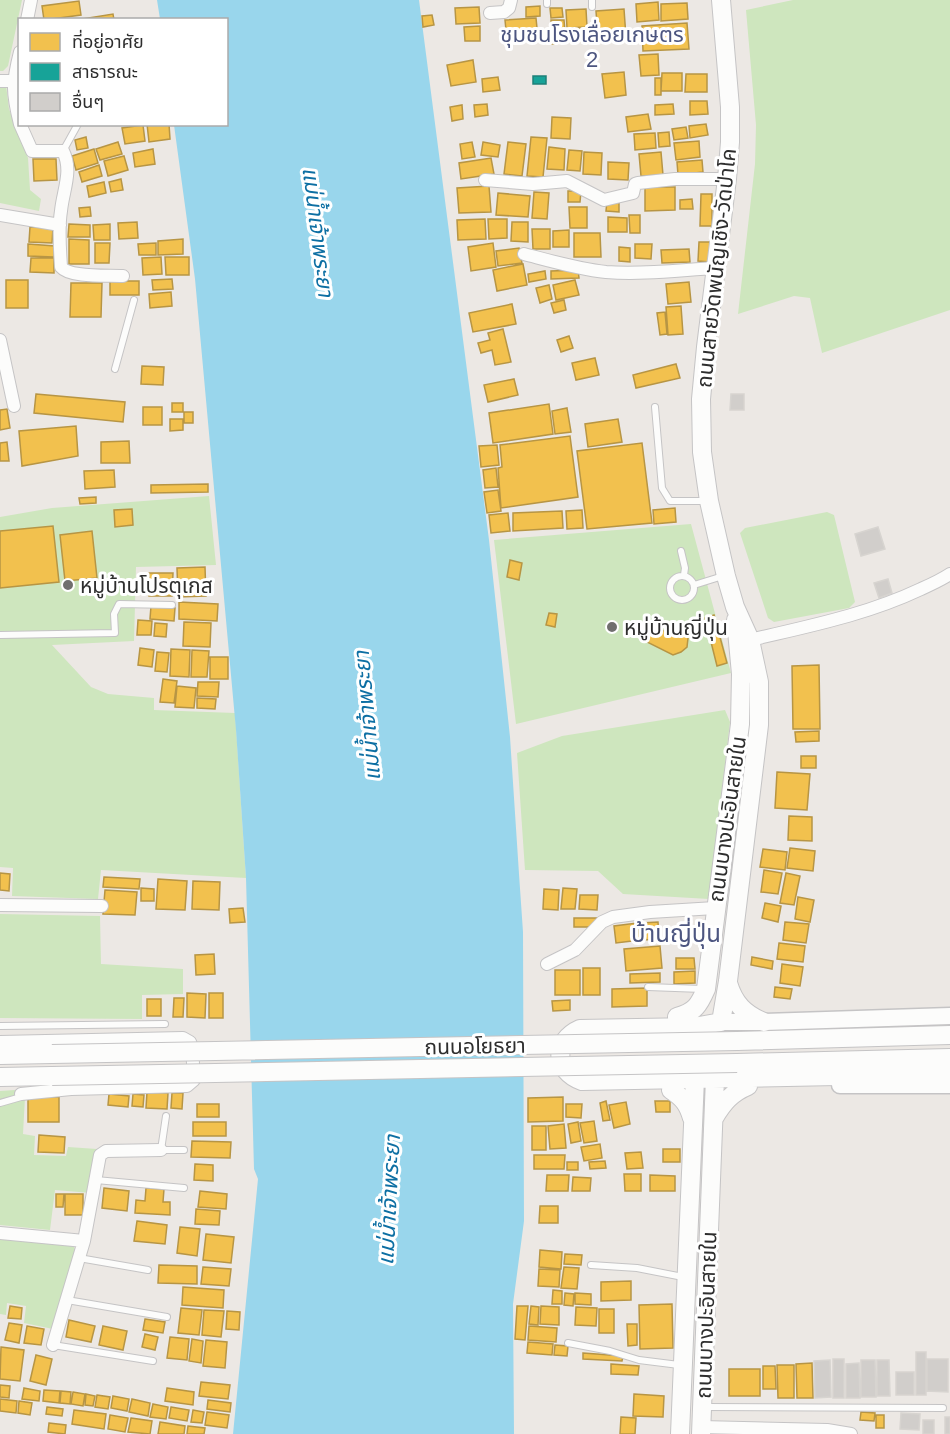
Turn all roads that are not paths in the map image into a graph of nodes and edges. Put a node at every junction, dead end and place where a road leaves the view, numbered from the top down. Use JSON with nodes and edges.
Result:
{"nodes":[{"id":1,"x":31,"y":0,"type":"edge"},
{"id":2,"x":511,"y":0,"type":"edge"},
{"id":3,"x":721,"y":0,"type":"edge"},
{"id":4,"x":490,"y":13,"type":"dead end"},
{"id":5,"x":27,"y":18,"type":"edge"},
{"id":6,"x":18,"y":56,"type":"edge"},
{"id":7,"x":6,"y":81,"type":"edge"},
{"id":8,"x":18,"y":116,"type":"edge"},
{"id":9,"x":21,"y":126,"type":"edge"},
{"id":10,"x":77,"y":126,"type":"edge"},
{"id":11,"x":63,"y":151,"type":"junction"},
{"id":12,"x":727,"y":179,"type":"junction"},
{"id":13,"x":485,"y":180,"type":"dead end"},
{"id":14,"x":0,"y":215,"type":"edge"},
{"id":15,"x":60,"y":225,"type":"junction"},
{"id":16,"x":524,"y":254,"type":"dead end"},
{"id":17,"x":716,"y":268,"type":"junction"},
{"id":18,"x":123,"y":276,"type":"dead end"},
{"id":19,"x":134,"y":300,"type":"dead end"},
{"id":20,"x":0,"y":340,"type":"edge"},
{"id":21,"x":115,"y":369,"type":"dead end"},
{"id":22,"x":14,"y":406,"type":"dead end"},
{"id":23,"x":655,"y":407,"type":"dead end"},
{"id":24,"x":710,"y":501,"type":"junction"},
{"id":25,"x":717,"y":534,"type":"joint"},
{"id":26,"x":681,"y":551,"type":"dead end"},
{"id":27,"x":950,"y":574,"type":"edge"},
{"id":28,"x":684,"y":575,"type":"junction"},
{"id":29,"x":726,"y":576,"type":"junction"},
{"id":30,"x":694,"y":585,"type":"junction"},
{"id":31,"x":172,"y":605,"type":"dead end"},
{"id":32,"x":735,"y":607,"type":"junction"},
{"id":33,"x":0,"y":634,"type":"edge"},
{"id":34,"x":750,"y":640,"type":"junction"},
{"id":35,"x":0,"y":904,"type":"edge"},
{"id":36,"x":102,"y":906,"type":"dead end"},
{"id":37,"x":715,"y":908,"type":"junction"},
{"id":38,"x":548,"y":964,"type":"dead end"},
{"id":39,"x":728,"y":981,"type":"junction"},
{"id":40,"x":648,"y":987,"type":"dead end"},
{"id":41,"x":706,"y":989,"type":"junction"},
{"id":42,"x":950,"y":1016,"type":"edge"},
{"id":43,"x":677,"y":1017,"type":"junction"},
{"id":44,"x":721,"y":1022,"type":"junction"},
{"id":45,"x":764,"y":1022,"type":"junction"},
{"id":46,"x":165,"y":1024,"type":"dead end"},
{"id":47,"x":0,"y":1026,"type":"edge"},
{"id":48,"x":950,"y":1035,"type":"edge"},
{"id":49,"x":0,"y":1042,"type":"edge"},
{"id":50,"x":0,"y":1055,"type":"edge"},
{"id":51,"x":950,"y":1058,"type":"edge"},
{"id":52,"x":950,"y":1076,"type":"edge"},
{"id":53,"x":0,"y":1077,"type":"edge"},
{"id":54,"x":715,"y":1083,"type":"junction"},
{"id":55,"x":695,"y":1084,"type":"junction"},
{"id":56,"x":950,"y":1085,"type":"edge"},
{"id":57,"x":748,"y":1086,"type":"junction"},
{"id":58,"x":671,"y":1090,"type":"junction"},
{"id":59,"x":21,"y":1094,"type":"joint"},
{"id":60,"x":0,"y":1103,"type":"edge"},
{"id":61,"x":166,"y":1116,"type":"dead end"},
{"id":62,"x":714,"y":1118,"type":"junction"},
{"id":63,"x":693,"y":1122,"type":"junction"},
{"id":64,"x":161,"y":1150,"type":"junction"},
{"id":65,"x":184,"y":1150,"type":"dead end"},
{"id":66,"x":96,"y":1180,"type":"junction"},
{"id":67,"x":184,"y":1188,"type":"dead end"},
{"id":68,"x":0,"y":1233,"type":"edge"},
{"id":69,"x":84,"y":1241,"type":"junction"},
{"id":70,"x":79,"y":1258,"type":"junction"},
{"id":71,"x":591,"y":1265,"type":"dead end"},
{"id":72,"x":148,"y":1270,"type":"dead end"},
{"id":73,"x":687,"y":1278,"type":"junction"},
{"id":74,"x":67,"y":1300,"type":"junction"},
{"id":75,"x":167,"y":1317,"type":"dead end"},
{"id":76,"x":568,"y":1343,"type":"dead end"},
{"id":77,"x":53,"y":1345,"type":"joint"},
{"id":78,"x":153,"y":1361,"type":"dead end"},
{"id":79,"x":683,"y":1365,"type":"junction"},
{"id":80,"x":702,"y":1407,"type":"junction"},
{"id":81,"x":944,"y":1408,"type":"dead end"},
{"id":82,"x":701,"y":1430,"type":"edge"},
{"id":83,"x":680,"y":1434,"type":"edge"},
{"id":84,"x":851,"y":1434,"type":"edge"}],
"edges":[{"from":1,"to":5,"type":"street"},
{"from":2,"to":4,"type":"street"},
{"from":3,"to":12,"type":"main road","name":"ถนนสายวัดพนัญเชิง-วัดป่าโค"},
{"from":6,"to":7,"type":"street"},
{"from":7,"to":8,"type":"street"},
{"from":9,"to":11,"type":"street"},
{"from":10,"to":11,"type":"lane"},
{"from":11,"to":15,"type":"street"},
{"from":12,"to":13,"type":"street"},
{"from":12,"to":17,"type":"main road","name":"ถนนสายวัดพนัญเชิง-วัดป่าโค"},
{"from":14,"to":15,"type":"street"},
{"from":15,"to":18,"type":"street"},
{"from":16,"to":17,"type":"street"},
{"from":17,"to":24,"type":"main road","name":"ถนนสายวัดพนัญเชิง-วัดป่าโค"},
{"from":19,"to":21,"type":"lane"},
{"from":20,"to":22,"type":"street"},
{"from":23,"to":24,"type":"lane"},
{"from":24,"to":25,"type":"main road","name":"ถนนสายวัดพนัญเชิง-วัดป่าโค"},
{"from":25,"to":29,"type":"main road","name":"ถนนบางปะอินสายใน"},
{"from":26,"to":28,"type":"lane"},
{"from":27,"to":34,"type":"street"},
{"from":28,"to":30,"type":"lane"},
{"from":28,"to":30,"type":"lane"},
{"from":29,"to":30,"type":"lane"},
{"from":29,"to":32,"type":"main road","name":"ถนนบางปะอินสายใน"},
{"from":31,"to":33,"type":"lane"},
{"from":32,"to":34,"type":"main road","name":"ถนนบางปะอินสายใน"},
{"from":32,"to":37,"type":"main road","name":"ถนนบางปะอินสายใน"},
{"from":34,"to":39,"type":"main road","name":"ถนนบางปะอินสายใน"},
{"from":35,"to":36,"type":"street"},
{"from":37,"to":38,"type":"street"},
{"from":37,"to":41,"type":"main road","name":"ถนนบางปะอินสายใน"},
{"from":39,"to":44,"type":"main road","name":"ถนนบางปะอินสายใน"},
{"from":39,"to":45,"type":"main road"},
{"from":40,"to":41,"type":"lane"},
{"from":41,"to":43,"type":"main road","name":"ถนนบางปะอินสายใน"},
{"from":42,"to":45,"type":"street"},
{"from":43,"to":44,"type":"main road"},
{"from":43,"to":58,"type":"main road"},
{"from":44,"to":45,"type":"street"},
{"from":44,"to":55,"type":"main road"},
{"from":46,"to":47,"type":"lane"},
{"from":48,"to":50,"type":"main road","name":"ถนนอโยธยา","bridge":true},
{"from":49,"to":59,"type":"street"},
{"from":51,"to":53,"type":"main road","name":"ถนนอโยธยา","bridge":true},
{"from":52,"to":54,"type":"main road"},
{"from":54,"to":55,"type":"main road"},
{"from":54,"to":57,"type":"street"},
{"from":54,"to":62,"type":"main road","name":"ถนนบางปะอินสายใน"},
{"from":55,"to":58,"type":"main road"},
{"from":55,"to":63,"type":"main road","name":"ถนนบางปะอินสายใน"},
{"from":56,"to":57,"type":"street"},
{"from":57,"to":62,"type":"main road"},
{"from":58,"to":63,"type":"main road"},
{"from":59,"to":60,"type":"lane"},
{"from":61,"to":64,"type":"lane"},
{"from":62,"to":80,"type":"main road","name":"ถนนบางปะอินสายใน"},
{"from":63,"to":73,"type":"main road","name":"ถนนบางปะอินสายใน"},
{"from":64,"to":65,"type":"lane"},
{"from":64,"to":66,"type":"street"},
{"from":66,"to":67,"type":"lane"},
{"from":66,"to":69,"type":"street"},
{"from":68,"to":69,"type":"street"},
{"from":69,"to":70,"type":"street"},
{"from":70,"to":72,"type":"lane"},
{"from":70,"to":74,"type":"street"},
{"from":71,"to":73,"type":"lane"},
{"from":73,"to":79,"type":"main road","name":"ถนนบางปะอินสายใน"},
{"from":74,"to":75,"type":"lane"},
{"from":74,"to":77,"type":"street"},
{"from":76,"to":79,"type":"lane"},
{"from":77,"to":78,"type":"lane"},
{"from":79,"to":83,"type":"main road","name":"ถนนบางปะอินสายใน"},
{"from":80,"to":81,"type":"lane"},
{"from":80,"to":82,"type":"main road","name":"ถนนบางปะอินสายใน"},
{"from":82,"to":84,"type":"street"}]}
